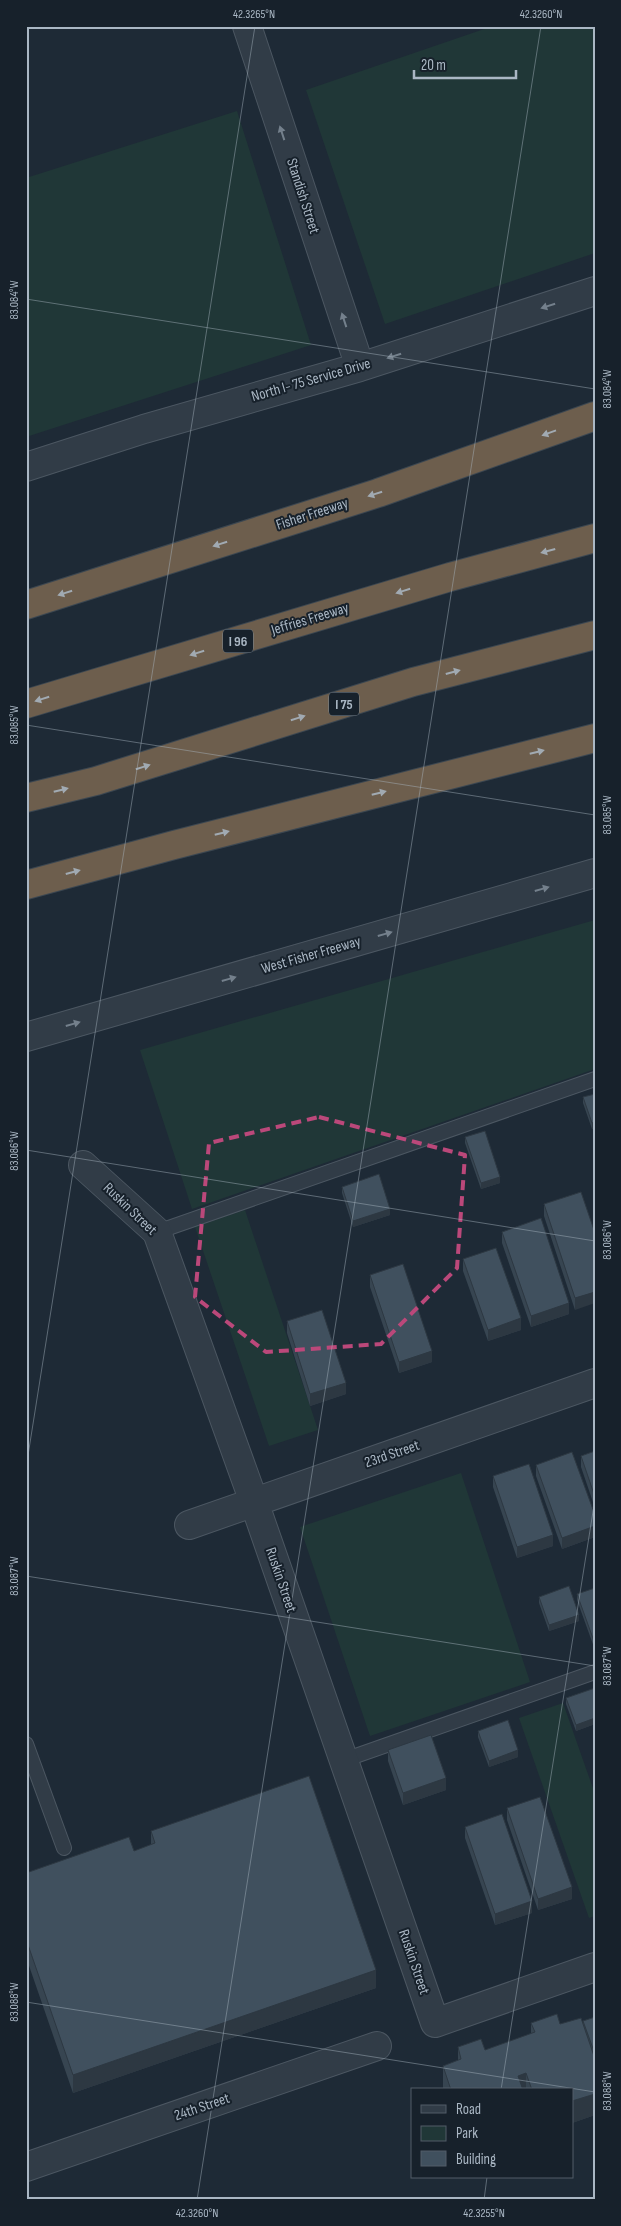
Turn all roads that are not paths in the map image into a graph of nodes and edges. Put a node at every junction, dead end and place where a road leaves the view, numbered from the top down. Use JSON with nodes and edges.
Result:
{"nodes":[{"id":1,"x":247,"y":26,"type":"edge"},
{"id":2,"x":595,"y":291,"type":"edge"},
{"id":3,"x":360,"y":367,"type":"junction"},
{"id":4,"x":595,"y":416,"type":"edge"},
{"id":5,"x":26,"y":467,"type":"edge"},
{"id":6,"x":595,"y":538,"type":"edge"},
{"id":7,"x":26,"y":605,"type":"edge"},
{"id":8,"x":595,"y":636,"type":"edge"},
{"id":9,"x":26,"y":704,"type":"edge"},
{"id":10,"x":595,"y":738,"type":"edge"},
{"id":11,"x":26,"y":798,"type":"edge"},
{"id":12,"x":595,"y":873,"type":"edge"},
{"id":13,"x":26,"y":885,"type":"edge"},
{"id":14,"x":26,"y":1037,"type":"edge"},
{"id":15,"x":595,"y":1079,"type":"edge"},
{"id":16,"x":83,"y":1165,"type":"dead end"},
{"id":17,"x":157,"y":1232,"type":"junction"},
{"id":18,"x":595,"y":1383,"type":"edge"},
{"id":19,"x":254,"y":1502,"type":"junction"},
{"id":20,"x":189,"y":1525,"type":"dead end"},
{"id":21,"x":595,"y":1672,"type":"edge"},
{"id":22,"x":26,"y":1744,"type":"edge"},
{"id":23,"x":344,"y":1760,"type":"junction"},
{"id":24,"x":64,"y":1848,"type":"dead end"},
{"id":25,"x":595,"y":1967,"type":"edge"},
{"id":26,"x":377,"y":2046,"type":"dead end"},
{"id":27,"x":26,"y":2167,"type":"edge"}],
"edges":[{"from":3,"to":1,"type":"street","name":"Standish Street","one_way":true},
{"from":2,"to":3,"type":"street","name":"North I- 75 Service Drive","one_way":true},
{"from":3,"to":5,"type":"street","name":"North I- 75 Service Drive"},
{"from":4,"to":7,"type":"highway","name":"Fisher Freeway","one_way":true},
{"from":6,"to":9,"type":"highway","name":"Jeffries Freeway","number":"I 96","one_way":true},
{"from":11,"to":8,"type":"highway","number":"I 75","one_way":true},
{"from":13,"to":10,"type":"highway","one_way":true},
{"from":14,"to":12,"type":"street","name":"West Fisher Freeway","one_way":true},
{"from":15,"to":17,"type":"lane"},
{"from":16,"to":17,"type":"street","name":"Ruskin Street"},
{"from":17,"to":19,"type":"street","name":"Ruskin Street"},
{"from":18,"to":19,"type":"street","name":"23rd Street"},
{"from":19,"to":20,"type":"street","name":"23rd Street"},
{"from":19,"to":23,"type":"street","name":"Ruskin Street"},
{"from":21,"to":23,"type":"lane"},
{"from":22,"to":24,"type":"lane"},
{"from":23,"to":25,"type":"street","name":"Ruskin Street"},
{"from":26,"to":27,"type":"street","name":"24th Street"}]}
